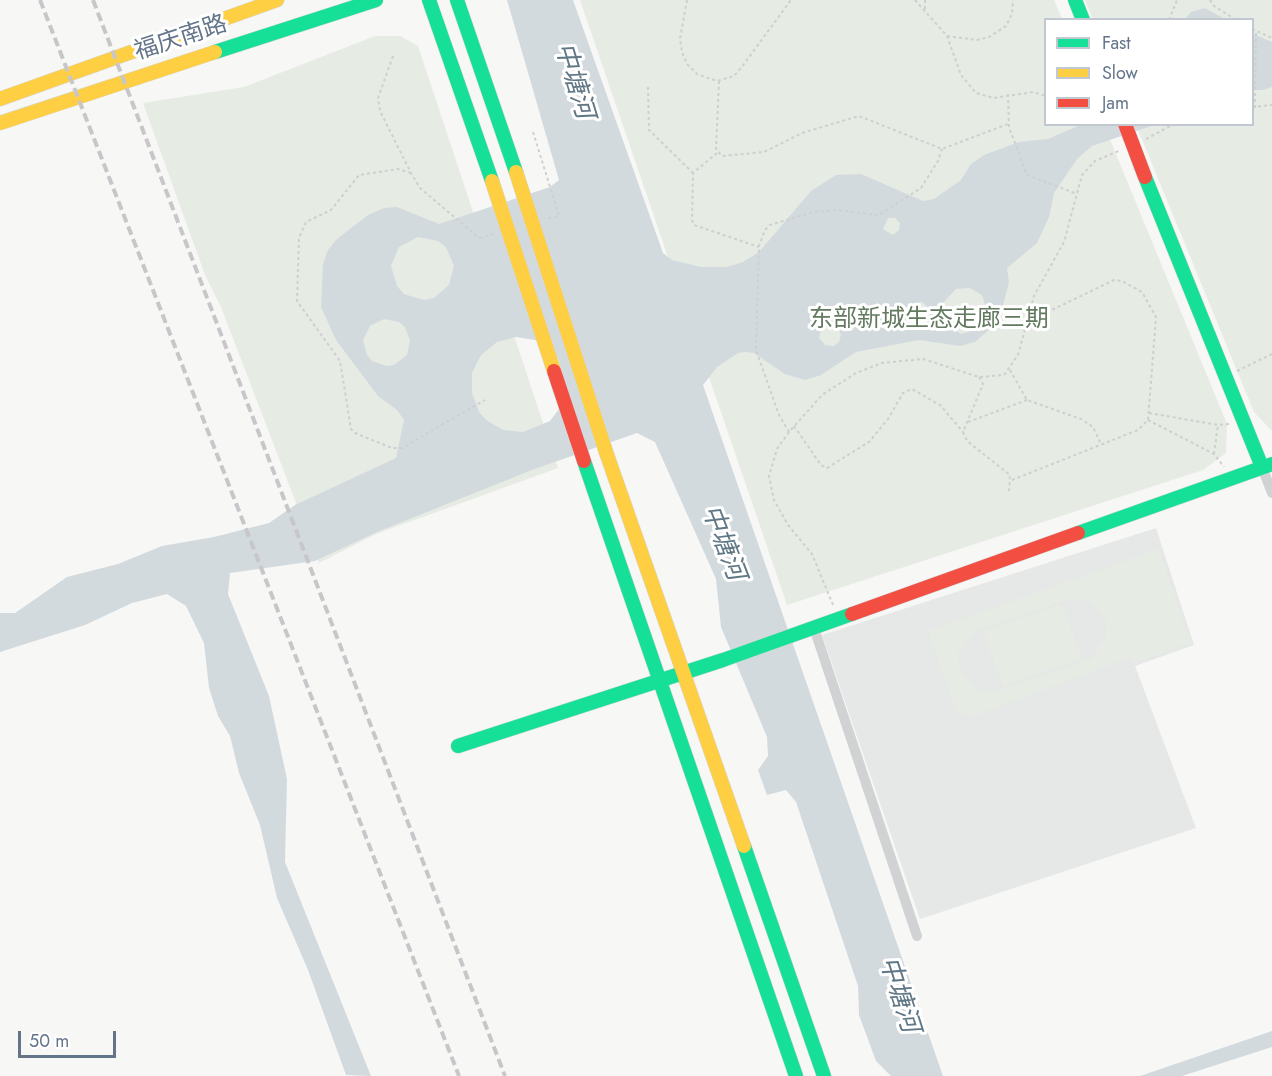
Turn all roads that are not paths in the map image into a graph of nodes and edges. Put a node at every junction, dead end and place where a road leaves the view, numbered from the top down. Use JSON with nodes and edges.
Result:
{"nodes":[{"id":1,"x":277,"y":0,"type":"edge"},
{"id":2,"x":376,"y":0,"type":"edge"},
{"id":3,"x":429,"y":0,"type":"edge"},
{"id":4,"x":457,"y":0,"type":"edge"},
{"id":5,"x":1075,"y":0,"type":"edge"},
{"id":6,"x":1082,"y":18,"type":"edge"},
{"id":7,"x":0,"y":99,"type":"edge"},
{"id":8,"x":0,"y":123,"type":"edge"},
{"id":9,"x":1126,"y":126,"type":"edge"},
{"id":10,"x":1267,"y":465,"type":"edge"},
{"id":11,"x":1272,"y":494,"type":"edge"},
{"id":12,"x":812,"y":629,"type":"junction"},
{"id":13,"x":683,"y":674,"type":"junction"},
{"id":14,"x":660,"y":682,"type":"junction"},
{"id":15,"x":458,"y":746,"type":"dead end"},
{"id":16,"x":917,"y":936,"type":"dead end"},
{"id":17,"x":796,"y":1076,"type":"edge"},
{"id":18,"x":824,"y":1076,"type":"edge"}],
"edges":[{"from":1,"to":7,"type":"main road","name":"福庆南路"},
{"from":2,"to":8,"type":"main road","name":"福庆南路"},
{"from":3,"to":14,"type":"main road","bridge":true},
{"from":4,"to":13,"type":"main road","bridge":true},
{"from":5,"to":6,"type":"main road"},
{"from":9,"to":10,"type":"main road","bridge":true},
{"from":10,"to":11,"type":"street"},
{"from":10,"to":12,"type":"main road"},
{"from":12,"to":13,"type":"main road"},
{"from":12,"to":16,"type":"street"},
{"from":13,"to":14,"type":"main road"},
{"from":13,"to":18,"type":"main road"},
{"from":14,"to":15,"type":"main road"},
{"from":14,"to":17,"type":"main road"}]}
